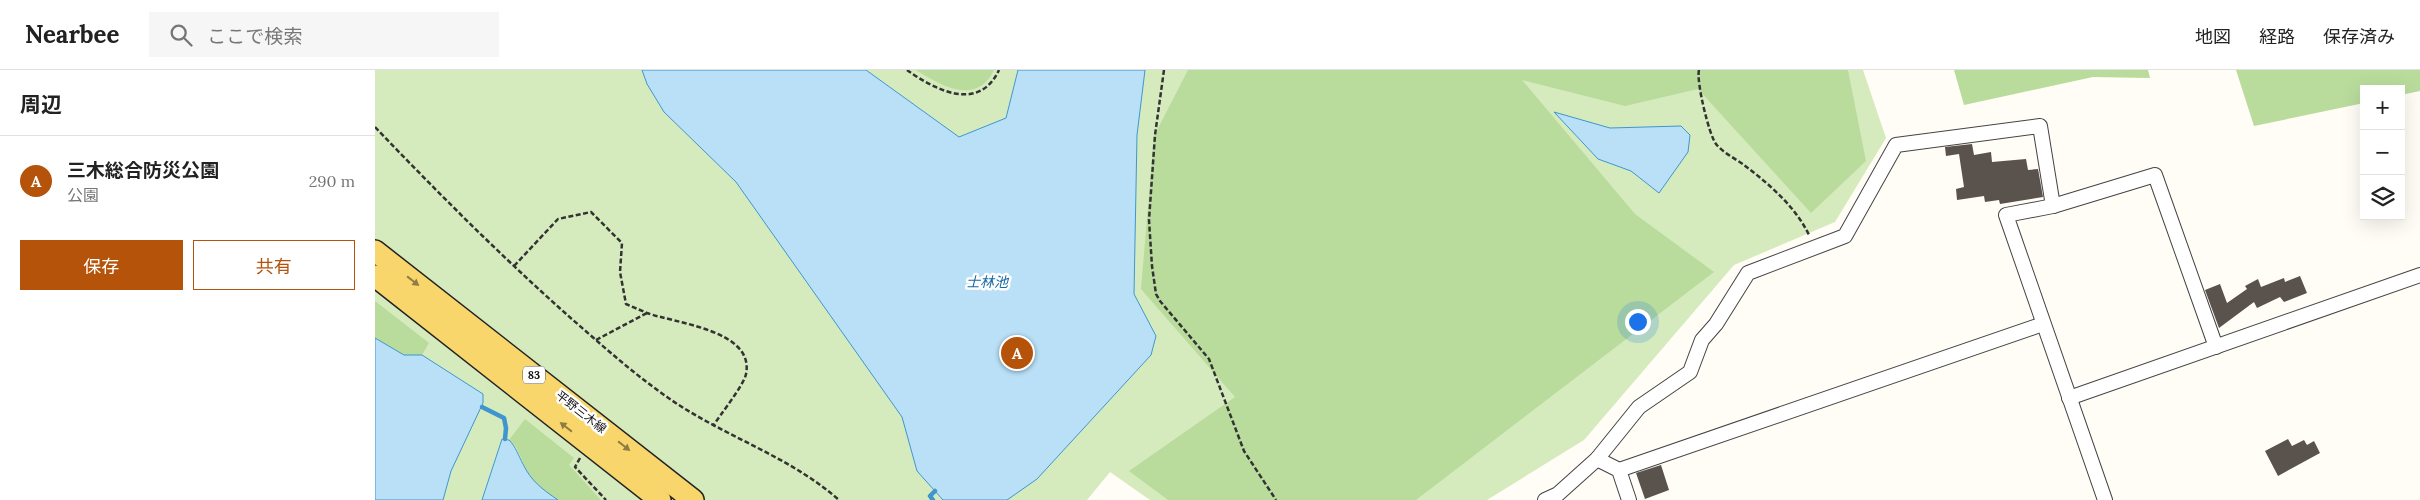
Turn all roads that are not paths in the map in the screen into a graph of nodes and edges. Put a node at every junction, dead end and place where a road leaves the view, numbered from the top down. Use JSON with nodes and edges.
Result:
{"nodes":[{"id":1,"x":2053,"y":206,"type":"junction"},
{"id":2,"x":375,"y":251,"type":"edge"},
{"id":3,"x":2420,"y":275,"type":"edge"},
{"id":4,"x":375,"y":276,"type":"edge"},
{"id":5,"x":2043,"y":324,"type":"junction"},
{"id":6,"x":2216,"y":347,"type":"junction"},
{"id":7,"x":2069,"y":398,"type":"junction"},
{"id":8,"x":1597,"y":459,"type":"junction"},
{"id":9,"x":1619,"y":470,"type":"junction"},
{"id":10,"x":660,"y":500,"type":"edge"},
{"id":11,"x":693,"y":500,"type":"edge"},
{"id":12,"x":1545,"y":500,"type":"edge"},
{"id":13,"x":1629,"y":500,"type":"edge"},
{"id":14,"x":2105,"y":500,"type":"edge"}],
"edges":[{"from":1,"to":5,"type":"street"},
{"from":1,"to":6,"type":"street"},
{"from":1,"to":8,"type":"street"},
{"from":2,"to":11,"type":"main road","name":"平野三木線","number":"83","one_way":true},
{"from":3,"to":6,"type":"street"},
{"from":10,"to":4,"type":"main road","name":"平野三木線","number":"83","one_way":true},
{"from":5,"to":7,"type":"street"},
{"from":5,"to":9,"type":"street"},
{"from":6,"to":7,"type":"street"},
{"from":7,"to":14,"type":"street"},
{"from":8,"to":9,"type":"street"},
{"from":8,"to":12,"type":"street"},
{"from":9,"to":13,"type":"street"}]}
